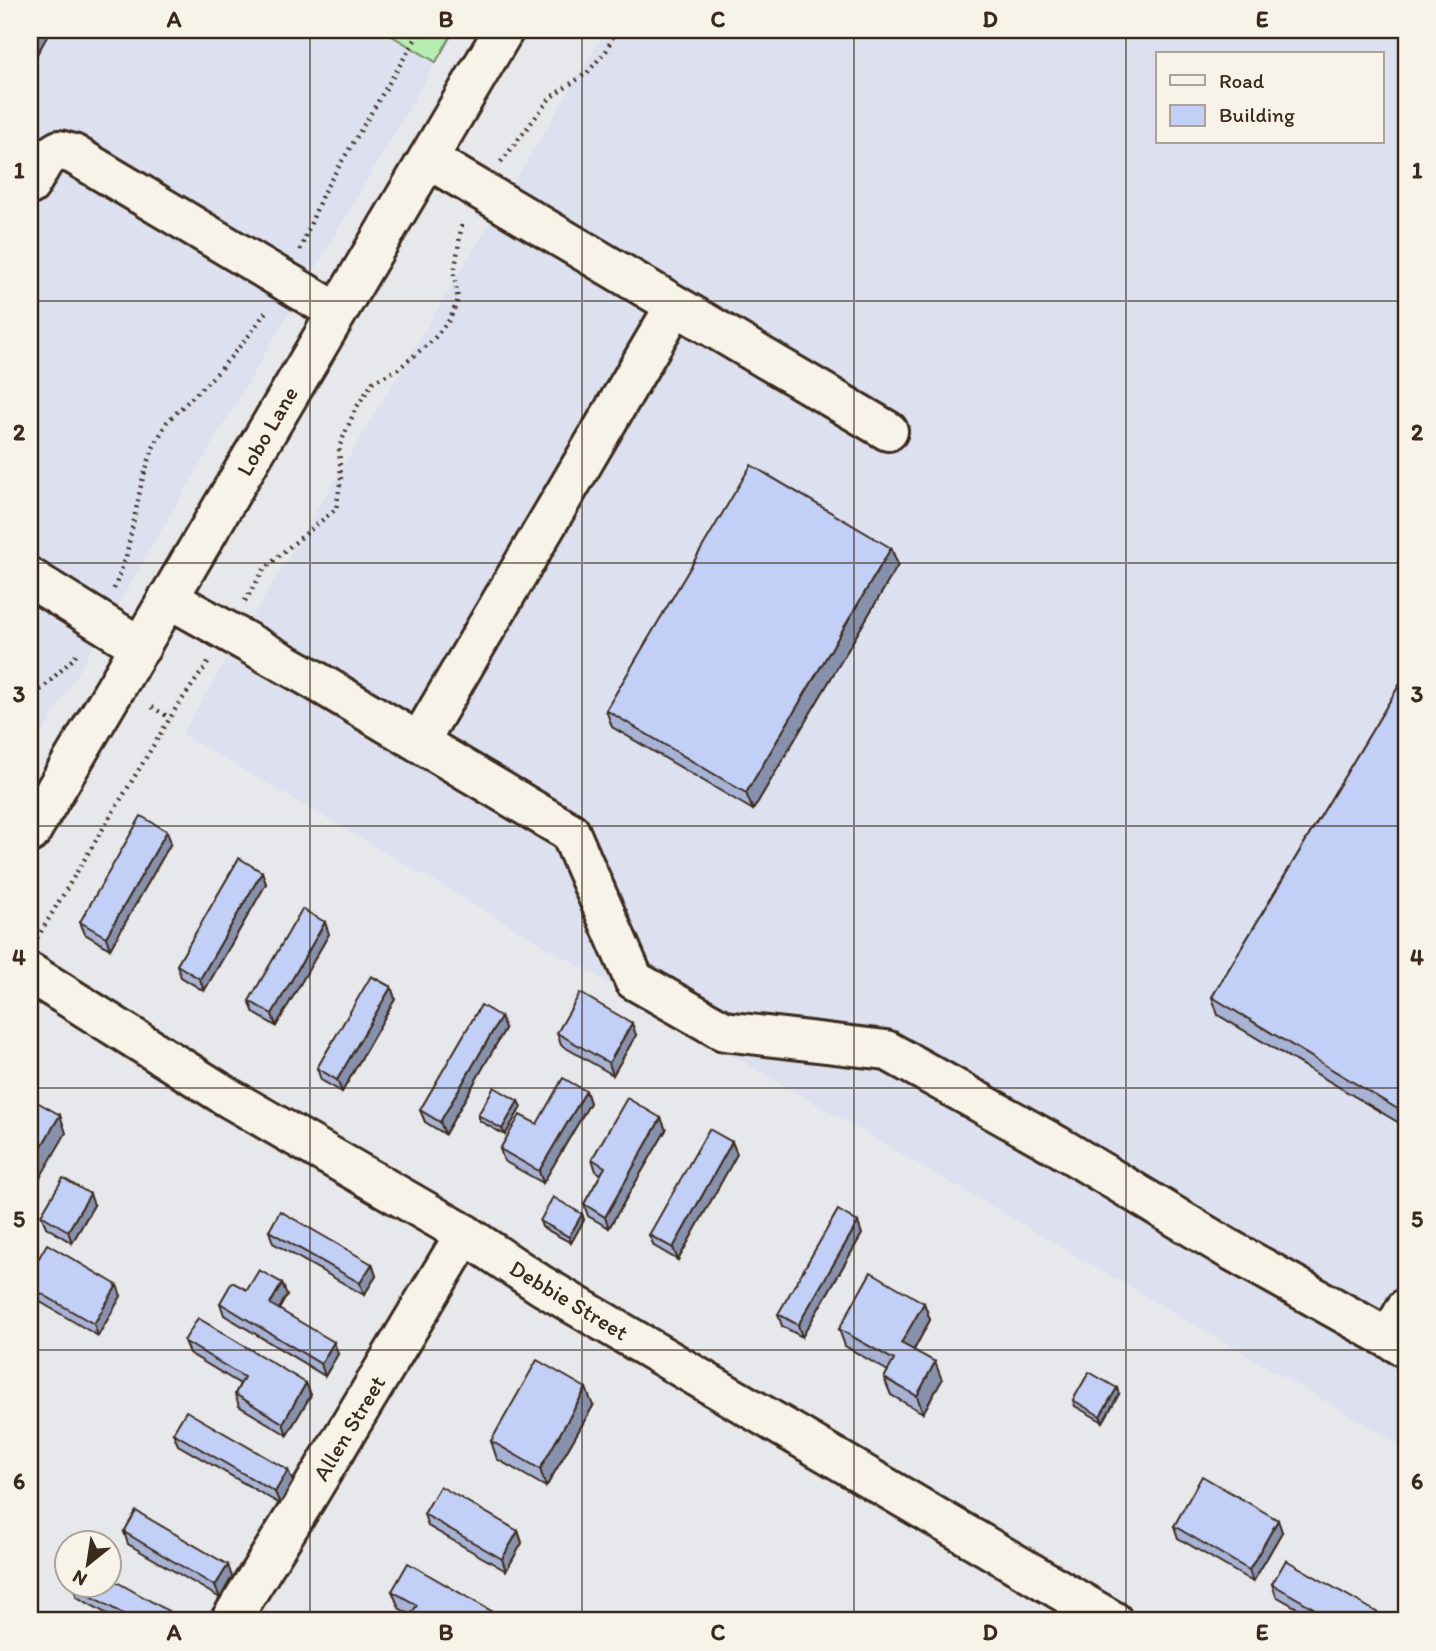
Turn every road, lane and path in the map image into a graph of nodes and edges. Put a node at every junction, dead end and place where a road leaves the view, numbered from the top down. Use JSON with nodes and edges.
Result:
{"nodes":[{"id":1,"x":421,"y":30,"type":"edge"},
{"id":2,"x":504,"y":30,"type":"edge"},
{"id":3,"x":616,"y":30,"type":"edge"},
{"id":4,"x":428,"y":159,"type":"junction"},
{"id":5,"x":30,"y":186,"type":"edge"},
{"id":6,"x":481,"y":190,"type":"junction"},
{"id":7,"x":285,"y":282,"type":"junction"},
{"id":8,"x":675,"y":306,"type":"junction"},
{"id":9,"x":337,"y":312,"type":"junction"},
{"id":10,"x":888,"y":431,"type":"dead end"},
{"id":11,"x":30,"y":578,"type":"edge"},
{"id":12,"x":169,"y":598,"type":"junction"},
{"id":13,"x":97,"y":620,"type":"junction"},
{"id":14,"x":227,"y":631,"type":"junction"},
{"id":15,"x":141,"y":647,"type":"junction"},
{"id":16,"x":73,"y":659,"type":"junction"},
{"id":17,"x":80,"y":664,"type":"dead end"},
{"id":18,"x":30,"y":700,"type":"edge"},
{"id":19,"x":152,"y":707,"type":"dead end"},
{"id":20,"x":170,"y":718,"type":"junction"},
{"id":21,"x":419,"y":742,"type":"junction"},
{"id":22,"x":30,"y":832,"type":"edge"},
{"id":23,"x":33,"y":956,"type":"edge"},
{"id":24,"x":465,"y":1234,"type":"junction"},
{"id":25,"x":1400,"y":1332,"type":"edge"},
{"id":26,"x":230,"y":1621,"type":"edge"},
{"id":27,"x":1113,"y":1621,"type":"edge"}],
"edges":[{"from":1,"to":7,"type":"path"},
{"from":2,"to":4,"type":"street","name":"Lobo Lane"},
{"from":3,"to":6,"type":"path"},
{"from":4,"to":6,"type":"street"},
{"from":4,"to":9,"type":"street","name":"Lobo Lane"},
{"from":5,"to":7,"type":"street"},
{"from":6,"to":8,"type":"street"},
{"from":6,"to":14,"type":"path"},
{"from":7,"to":9,"type":"street"},
{"from":7,"to":13,"type":"path"},
{"from":8,"to":10,"type":"street"},
{"from":8,"to":21,"type":"street"},
{"from":9,"to":12,"type":"street","name":"Lobo Lane"},
{"from":11,"to":13,"type":"street"},
{"from":12,"to":14,"type":"street"},
{"from":12,"to":15,"type":"street","name":"Lobo Lane"},
{"from":13,"to":15,"type":"street"},
{"from":13,"to":16,"type":"path"},
{"from":14,"to":20,"type":"path"},
{"from":14,"to":21,"type":"street"},
{"from":15,"to":22,"type":"street","name":"Lobo Lane"},
{"from":16,"to":17,"type":"path"},
{"from":16,"to":18,"type":"path"},
{"from":19,"to":20,"type":"path"},
{"from":20,"to":23,"type":"path"},
{"from":21,"to":25,"type":"street"},
{"from":23,"to":24,"type":"street","name":"Debbie Street"},
{"from":24,"to":26,"type":"street","name":"Allen Street"},
{"from":24,"to":27,"type":"street","name":"Debbie Street"}]}
